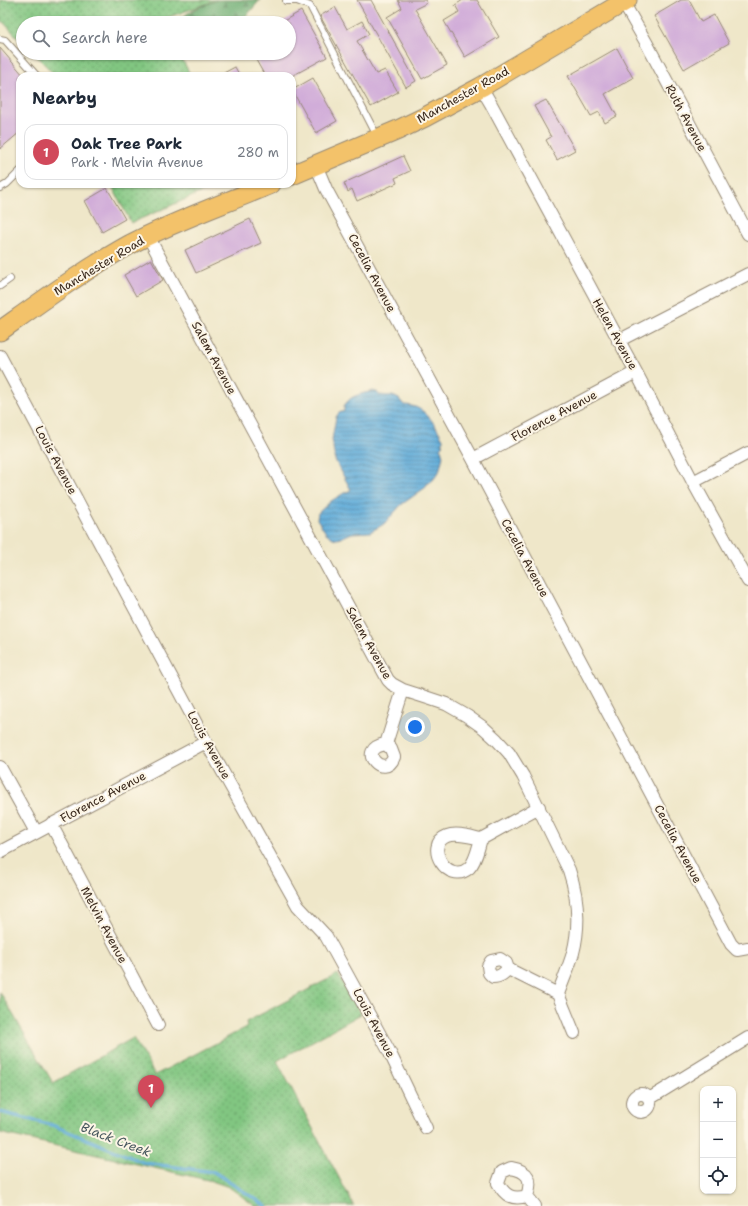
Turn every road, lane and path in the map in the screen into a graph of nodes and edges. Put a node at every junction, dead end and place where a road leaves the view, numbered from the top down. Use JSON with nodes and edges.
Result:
{"nodes":[{"id":1,"x":286,"y":1,"type":"dead end"},
{"id":2,"x":625,"y":1,"type":"edge"},
{"id":3,"x":0,"y":39,"type":"edge"},
{"id":4,"x":16,"y":52,"type":"edge"},
{"id":5,"x":23,"y":60,"type":"edge"},
{"id":6,"x":33,"y":72,"type":"edge"},
{"id":7,"x":481,"y":87,"type":"junction"},
{"id":8,"x":379,"y":139,"type":"junction"},
{"id":9,"x":316,"y":165,"type":"junction"},
{"id":10,"x":296,"y":173,"type":"edge"},
{"id":11,"x":16,"y":175,"type":"edge"},
{"id":12,"x":0,"y":188,"type":"edge"},
{"id":13,"x":262,"y":188,"type":"edge"},
{"id":14,"x":748,"y":234,"type":"edge"},
{"id":15,"x":148,"y":236,"type":"junction"},
{"id":16,"x":748,"y":274,"type":"edge"},
{"id":17,"x":10,"y":279,"type":"dead end"},
{"id":18,"x":0,"y":286,"type":"edge"},
{"id":19,"x":0,"y":331,"type":"edge"},
{"id":20,"x":618,"y":341,"type":"junction"},
{"id":21,"x":0,"y":356,"type":"edge"},
{"id":22,"x":636,"y":372,"type":"junction"},
{"id":23,"x":748,"y":453,"type":"edge"},
{"id":24,"x":473,"y":459,"type":"junction"},
{"id":25,"x":693,"y":482,"type":"junction"},
{"id":26,"x":748,"y":582,"type":"edge"},
{"id":27,"x":403,"y":690,"type":"junction"},
{"id":28,"x":206,"y":742,"type":"junction"},
{"id":29,"x":386,"y":744,"type":"dead end"},
{"id":30,"x":0,"y":767,"type":"edge"},
{"id":31,"x":539,"y":807,"type":"junction"},
{"id":32,"x":51,"y":824,"type":"junction"},
{"id":33,"x":36,"y":832,"type":"junction"},
{"id":34,"x":481,"y":839,"type":"dead end"},
{"id":35,"x":0,"y":852,"type":"edge"},
{"id":36,"x":743,"y":949,"type":"edge"},
{"id":37,"x":508,"y":969,"type":"dead end"},
{"id":38,"x":558,"y":994,"type":"junction"},
{"id":39,"x":158,"y":1025,"type":"dead end"},
{"id":40,"x":574,"y":1033,"type":"dead end"},
{"id":41,"x":748,"y":1038,"type":"edge"},
{"id":42,"x":649,"y":1099,"type":"dead end"},
{"id":43,"x":426,"y":1128,"type":"dead end"},
{"id":44,"x":527,"y":1196,"type":"dead end"},
{"id":45,"x":536,"y":1206,"type":"edge"}],
"edges":[{"from":1,"to":8,"type":"lane"},
{"from":2,"to":7,"type":"main road","name":"Manchester Road"},
{"from":2,"to":14,"type":"street","name":"Ruth Avenue"},
{"from":3,"to":4,"type":"lane"},
{"from":5,"to":6,"type":"lane"},
{"from":7,"to":8,"type":"main road","name":"Manchester Road"},
{"from":7,"to":20,"type":"street","name":"Helen Avenue"},
{"from":8,"to":9,"type":"main road","name":"Manchester Road"},
{"from":9,"to":10,"type":"main road","name":"Manchester Road"},
{"from":9,"to":24,"type":"street","name":"Cecelia Avenue"},
{"from":11,"to":12,"type":"lane"},
{"from":13,"to":15,"type":"main road","name":"Manchester Road"},
{"from":15,"to":19,"type":"main road","name":"Manchester Road"},
{"from":15,"to":27,"type":"street","name":"Salem Avenue"},
{"from":16,"to":20,"type":"street"},
{"from":17,"to":18,"type":"lane"},
{"from":20,"to":22,"type":"street","name":"Helen Avenue"},
{"from":21,"to":28,"type":"street","name":"Louis Avenue"},
{"from":22,"to":24,"type":"street","name":"Florence Avenue"},
{"from":22,"to":25,"type":"street","name":"Helen Avenue"},
{"from":23,"to":25,"type":"street"},
{"from":24,"to":36,"type":"street","name":"Cecelia Avenue"},
{"from":25,"to":26,"type":"street","name":"Helen Avenue"},
{"from":27,"to":29,"type":"street"},
{"from":27,"to":31,"type":"street","name":"Salem Avenue"},
{"from":28,"to":32,"type":"street","name":"Florence Avenue"},
{"from":28,"to":43,"type":"street","name":"Louis Avenue"},
{"from":30,"to":33,"type":"street"},
{"from":31,"to":34,"type":"street"},
{"from":31,"to":38,"type":"street","name":"Salem Avenue"},
{"from":32,"to":33,"type":"street","name":"Florence Avenue"},
{"from":32,"to":39,"type":"street","name":"Melvin Avenue"},
{"from":33,"to":35,"type":"street","name":"Florence Avenue"},
{"from":37,"to":38,"type":"street"},
{"from":38,"to":40,"type":"street"},
{"from":41,"to":42,"type":"street"},
{"from":44,"to":45,"type":"street"}]}
